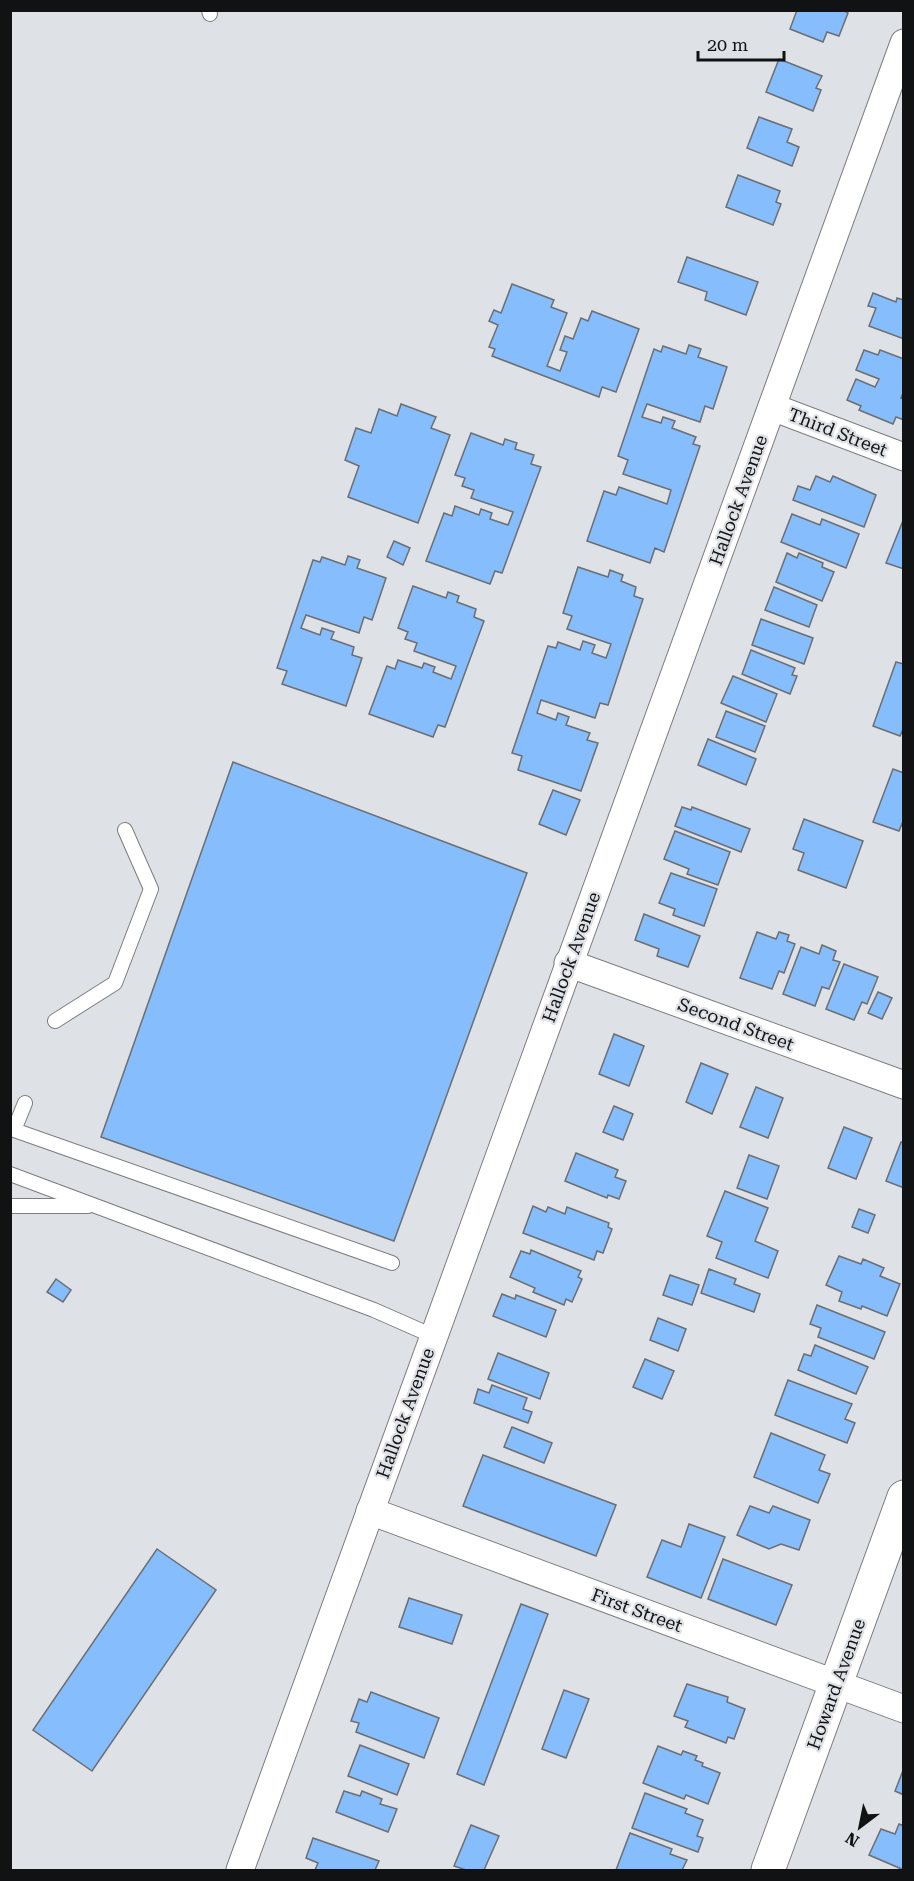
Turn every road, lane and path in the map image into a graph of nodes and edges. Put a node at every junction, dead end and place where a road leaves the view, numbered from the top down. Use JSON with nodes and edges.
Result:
{"nodes":[{"id":1,"x":903,"y":43,"type":"edge"},
{"id":2,"x":772,"y":407,"type":"junction"},
{"id":3,"x":903,"y":457,"type":"edge"},
{"id":4,"x":125,"y":830,"type":"dead end"},
{"id":5,"x":568,"y":963,"type":"junction"},
{"id":6,"x":55,"y":1021,"type":"dead end"},
{"id":7,"x":903,"y":1085,"type":"edge"},
{"id":8,"x":25,"y":1103,"type":"dead end"},
{"id":9,"x":10,"y":1174,"type":"edge"},
{"id":10,"x":10,"y":1206,"type":"edge"},
{"id":11,"x":96,"y":1206,"type":"junction"},
{"id":12,"x":392,"y":1263,"type":"dead end"},
{"id":13,"x":433,"y":1336,"type":"junction"},
{"id":14,"x":903,"y":1497,"type":"edge"},
{"id":15,"x":370,"y":1511,"type":"junction"},
{"id":16,"x":836,"y":1684,"type":"junction"},
{"id":17,"x":903,"y":1709,"type":"edge"},
{"id":18,"x":240,"y":1870,"type":"edge"},
{"id":19,"x":768,"y":1870,"type":"edge"}],
"edges":[{"from":1,"to":2,"type":"street","name":"Hallock Avenue"},
{"from":2,"to":3,"type":"street","name":"Third Street"},
{"from":2,"to":5,"type":"street","name":"Hallock Avenue"},
{"from":4,"to":6,"type":"lane"},
{"from":5,"to":7,"type":"street","name":"Second Street"},
{"from":5,"to":13,"type":"street","name":"Hallock Avenue"},
{"from":8,"to":12,"type":"lane"},
{"from":9,"to":11,"type":"lane"},
{"from":10,"to":11,"type":"lane"},
{"from":11,"to":13,"type":"lane"},
{"from":13,"to":15,"type":"street","name":"Hallock Avenue"},
{"from":14,"to":16,"type":"main road","name":"Howard Avenue"},
{"from":15,"to":16,"type":"street","name":"First Street"},
{"from":15,"to":18,"type":"street","name":"Hallock Avenue"},
{"from":16,"to":17,"type":"street","name":"First Street"},
{"from":16,"to":19,"type":"main road","name":"Howard Avenue"}]}
